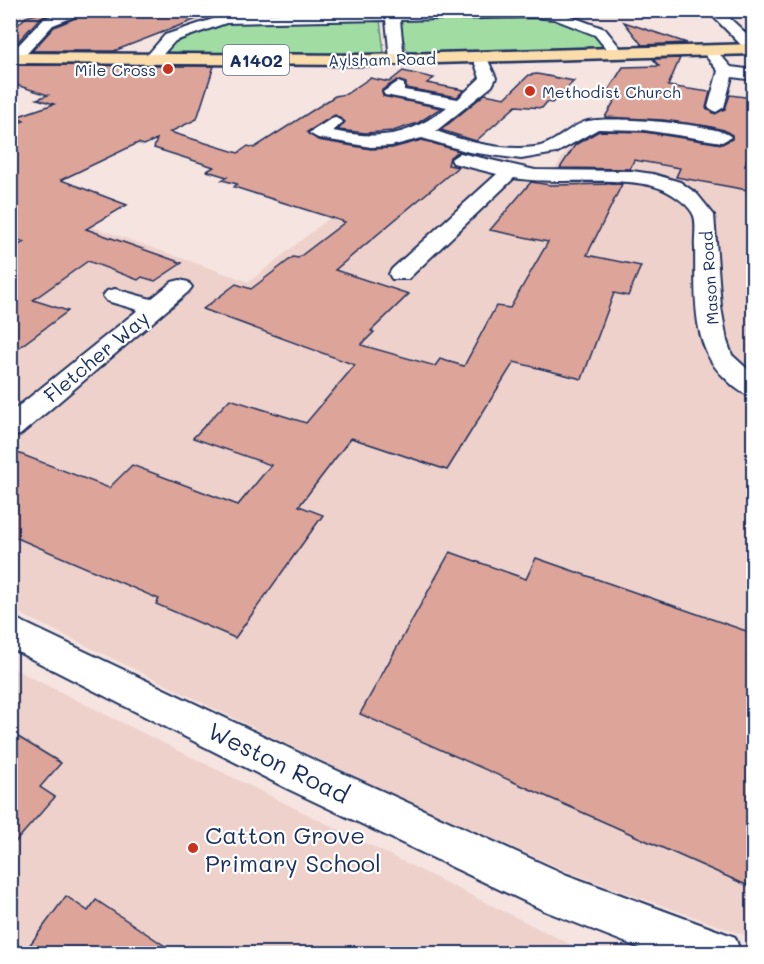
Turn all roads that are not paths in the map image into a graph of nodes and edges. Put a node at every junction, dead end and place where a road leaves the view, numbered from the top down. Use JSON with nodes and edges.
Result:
{"nodes":[{"id":1,"x":86,"y":10,"type":"edge"},
{"id":2,"x":713,"y":10,"type":"edge"},
{"id":3,"x":393,"y":13,"type":"edge"},
{"id":4,"x":753,"y":49,"type":"edge"},
{"id":5,"x":708,"y":50,"type":"junction"},
{"id":6,"x":618,"y":54,"type":"junction"},
{"id":7,"x":13,"y":58,"type":"edge"},
{"id":8,"x":480,"y":58,"type":"junction"},
{"id":9,"x":151,"y":59,"type":"junction"},
{"id":10,"x":397,"y":59,"type":"junction"},
{"id":11,"x":726,"y":71,"type":"junction"},
{"id":12,"x":753,"y":75,"type":"edge"},
{"id":13,"x":391,"y":92,"type":"dead end"},
{"id":14,"x":461,"y":105,"type":"junction"},
{"id":15,"x":716,"y":107,"type":"dead end"},
{"id":16,"x":333,"y":122,"type":"dead end"},
{"id":17,"x":318,"y":133,"type":"junction"},
{"id":18,"x":423,"y":133,"type":"junction"},
{"id":19,"x":722,"y":137,"type":"dead end"},
{"id":20,"x":302,"y":144,"type":"dead end"},
{"id":21,"x":460,"y":159,"type":"dead end"},
{"id":22,"x":510,"y":171,"type":"junction"},
{"id":23,"x":400,"y":274,"type":"dead end"},
{"id":24,"x":180,"y":287,"type":"dead end"},
{"id":25,"x":115,"y":296,"type":"dead end"},
{"id":26,"x":154,"y":307,"type":"junction"},
{"id":27,"x":753,"y":389,"type":"edge"},
{"id":28,"x":10,"y":428,"type":"edge"},
{"id":29,"x":10,"y":630,"type":"edge"},
{"id":30,"x":718,"y":954,"type":"edge"}],
"edges":[{"from":1,"to":7,"type":"street"},
{"from":2,"to":4,"type":"street"},
{"from":3,"to":6,"type":"street"},
{"from":3,"to":9,"type":"street"},
{"from":3,"to":10,"type":"street"},
{"from":4,"to":5,"type":"main road","name":"Aylsham Road","number":"A1402"},
{"from":5,"to":6,"type":"main road","name":"Aylsham Road","number":"A1402"},
{"from":5,"to":11,"type":"street"},
{"from":6,"to":8,"type":"main road","name":"Aylsham Road","number":"A1402"},
{"from":7,"to":9,"type":"main road","name":"Aylsham Road","number":"A1402"},
{"from":8,"to":10,"type":"main road","name":"Aylsham Road","number":"A1402"},
{"from":8,"to":14,"type":"street"},
{"from":9,"to":10,"type":"main road","name":"Aylsham Road","number":"A1402"},
{"from":11,"to":12,"type":"street"},
{"from":11,"to":15,"type":"street"},
{"from":13,"to":14,"type":"street"},
{"from":14,"to":18,"type":"street"},
{"from":16,"to":17,"type":"street"},
{"from":17,"to":18,"type":"street"},
{"from":17,"to":20,"type":"street"},
{"from":18,"to":19,"type":"street"},
{"from":21,"to":22,"type":"street","name":"Mason Road"},
{"from":22,"to":23,"type":"street"},
{"from":22,"to":27,"type":"street","name":"Mason Road"},
{"from":24,"to":26,"type":"street","name":"Fletcher Way"},
{"from":25,"to":26,"type":"street","name":"Fletcher Way"},
{"from":26,"to":28,"type":"street","name":"Fletcher Way"},
{"from":29,"to":30,"type":"street","name":"Weston Road"}]}
